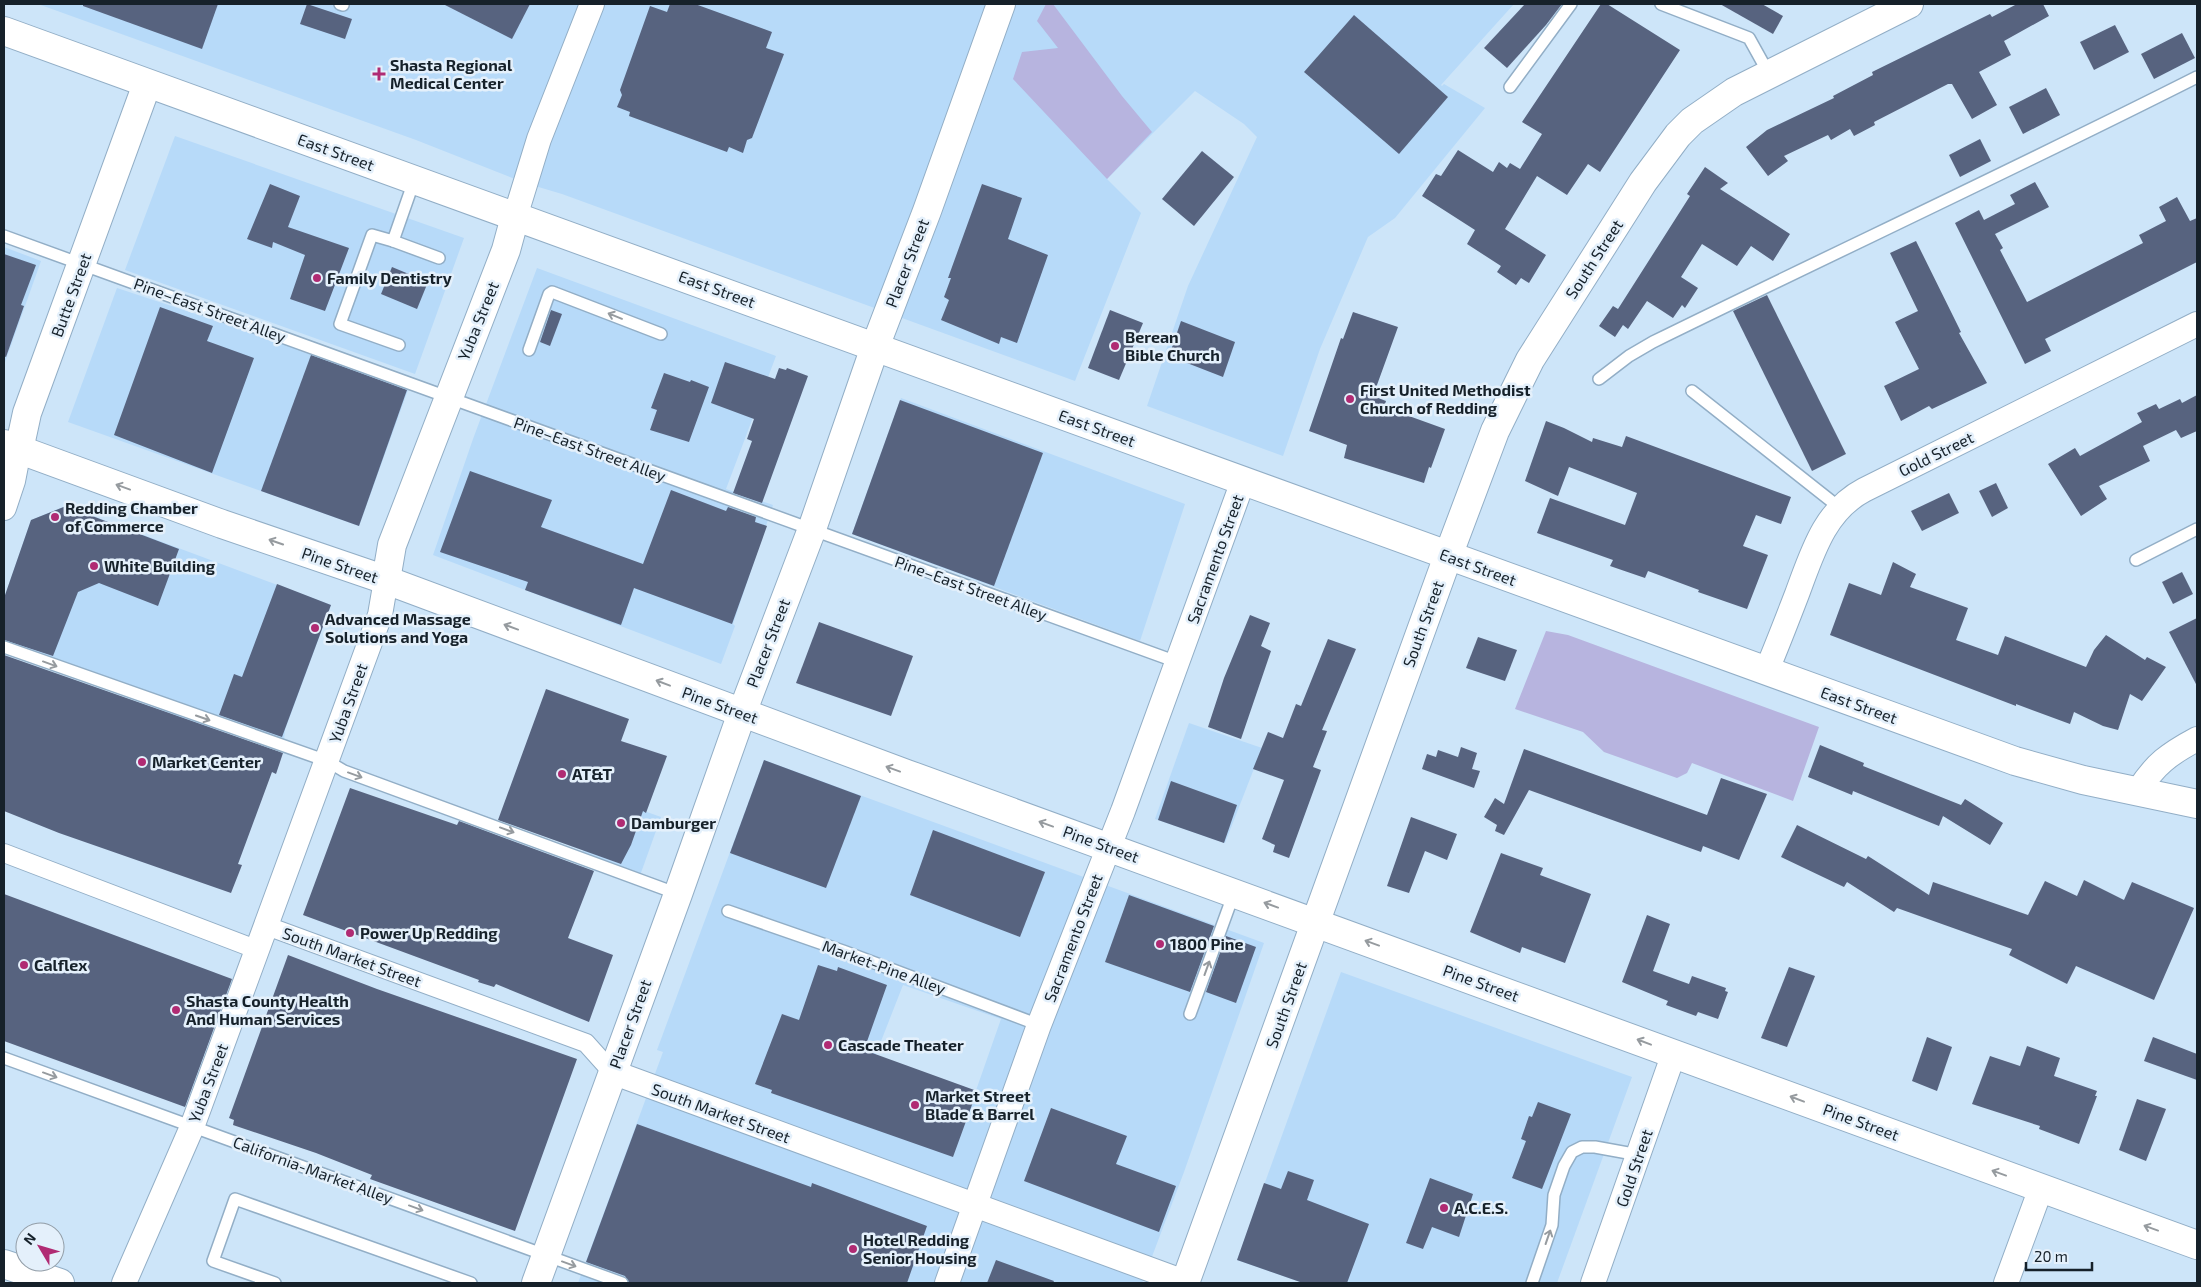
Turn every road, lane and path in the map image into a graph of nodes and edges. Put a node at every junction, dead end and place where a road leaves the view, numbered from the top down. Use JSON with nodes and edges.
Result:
{"nodes":[{"id":1,"x":592,"y":4,"type":"edge"},
{"id":2,"x":1001,"y":4,"type":"edge"},
{"id":3,"x":1571,"y":4,"type":"edge"},
{"id":4,"x":1661,"y":4,"type":"edge"},
{"id":5,"x":1909,"y":4,"type":"edge"},
{"id":6,"x":4,"y":31,"type":"edge"},
{"id":7,"x":1769,"y":74,"type":"junction"},
{"id":8,"x":2197,"y":77,"type":"edge"},
{"id":9,"x":147,"y":84,"type":"junction"},
{"id":10,"x":1510,"y":87,"type":"dead end"},
{"id":11,"x":414,"y":181,"type":"junction"},
{"id":12,"x":514,"y":217,"type":"junction"},
{"id":13,"x":4,"y":236,"type":"edge"},
{"id":14,"x":393,"y":241,"type":"junction"},
{"id":15,"x":439,"y":258,"type":"dead end"},
{"id":16,"x":83,"y":264,"type":"junction"},
{"id":17,"x":2197,"y":324,"type":"edge"},
{"id":18,"x":660,"y":334,"type":"dead end"},
{"id":19,"x":399,"y":345,"type":"dead end"},
{"id":20,"x":875,"y":347,"type":"junction"},
{"id":21,"x":528,"y":350,"type":"dead end"},
{"id":22,"x":1599,"y":379,"type":"dead end"},
{"id":23,"x":1692,"y":391,"type":"dead end"},
{"id":24,"x":448,"y":397,"type":"junction"},
{"id":25,"x":12,"y":447,"type":"edge"},
{"id":26,"x":1243,"y":481,"type":"junction"},
{"id":27,"x":4,"y":508,"type":"edge"},
{"id":28,"x":1840,"y":508,"type":"junction"},
{"id":29,"x":812,"y":529,"type":"junction"},
{"id":30,"x":2197,"y":529,"type":"edge"},
{"id":31,"x":1448,"y":556,"type":"junction"},
{"id":32,"x":2136,"y":560,"type":"dead end"},
{"id":33,"x":386,"y":580,"type":"junction"},
{"id":34,"x":4,"y":647,"type":"edge"},
{"id":35,"x":1177,"y":662,"type":"junction"},
{"id":36,"x":1766,"y":672,"type":"junction"},
{"id":37,"x":742,"y":713,"type":"junction"},
{"id":38,"x":2197,"y":739,"type":"edge"},
{"id":39,"x":327,"y":761,"type":"junction"},
{"id":40,"x":2138,"y":791,"type":"junction"},
{"id":41,"x":2197,"y":804,"type":"edge"},
{"id":42,"x":1108,"y":846,"type":"junction"},
{"id":43,"x":4,"y":854,"type":"edge"},
{"id":44,"x":1234,"y":892,"type":"junction"},
{"id":45,"x":678,"y":894,"type":"junction"},
{"id":46,"x":728,"y":911,"type":"dead end"},
{"id":47,"x":1316,"y":922,"type":"junction"},
{"id":48,"x":267,"y":926,"type":"junction"},
{"id":49,"x":258,"y":950,"type":"junction"},
{"id":50,"x":1190,"y":1014,"type":"dead end"},
{"id":51,"x":1039,"y":1025,"type":"junction"},
{"id":52,"x":1674,"y":1053,"type":"junction"},
{"id":53,"x":4,"y":1058,"type":"edge"},
{"id":54,"x":612,"y":1072,"type":"junction"},
{"id":55,"x":192,"y":1126,"type":"junction"},
{"id":56,"x":1639,"y":1155,"type":"junction"},
{"id":57,"x":2041,"y":1188,"type":"junction"},
{"id":58,"x":974,"y":1206,"type":"junction"},
{"id":59,"x":2197,"y":1245,"type":"edge"},
{"id":60,"x":546,"y":1256,"type":"junction"},
{"id":61,"x":4,"y":1264,"type":"edge"},
{"id":62,"x":459,"y":1281,"type":"edge"},
{"id":63,"x":60,"y":1283,"type":"edge"},
{"id":64,"x":124,"y":1283,"type":"edge"},
{"id":65,"x":276,"y":1283,"type":"edge"},
{"id":66,"x":471,"y":1283,"type":"edge"},
{"id":67,"x":536,"y":1283,"type":"edge"},
{"id":68,"x":622,"y":1283,"type":"edge"},
{"id":69,"x":947,"y":1283,"type":"edge"},
{"id":70,"x":1186,"y":1283,"type":"edge"},
{"id":71,"x":1532,"y":1283,"type":"edge"},
{"id":72,"x":1593,"y":1283,"type":"edge"},
{"id":73,"x":2006,"y":1283,"type":"edge"}],
"edges":[{"from":1,"to":12,"type":"street","name":"Yuba Street"},
{"from":2,"to":20,"type":"street","name":"Placer Street"},
{"from":3,"to":10,"type":"lane"},
{"from":4,"to":7,"type":"lane"},
{"from":5,"to":7,"type":"street","name":"South Street"},
{"from":6,"to":9,"type":"street","name":"East Street"},
{"from":7,"to":31,"type":"street","name":"South Street"},
{"from":8,"to":22,"type":"lane"},
{"from":9,"to":11,"type":"street","name":"East Street"},
{"from":9,"to":16,"type":"street","name":"Butte Street"},
{"from":11,"to":12,"type":"street","name":"East Street"},
{"from":11,"to":14,"type":"lane"},
{"from":12,"to":20,"type":"street","name":"East Street"},
{"from":12,"to":24,"type":"street","name":"Yuba Street"},
{"from":13,"to":16,"type":"lane","name":"Pine–East Street Alley"},
{"from":14,"to":15,"type":"lane"},
{"from":14,"to":19,"type":"lane"},
{"from":16,"to":24,"type":"lane","name":"Pine–East Street Alley"},
{"from":16,"to":25,"type":"street","name":"Butte Street"},
{"from":17,"to":28,"type":"street","name":"Gold Street"},
{"from":18,"to":21,"type":"lane","one_way":true},
{"from":20,"to":26,"type":"street","name":"East Street"},
{"from":20,"to":29,"type":"street","name":"Placer Street"},
{"from":23,"to":28,"type":"lane"},
{"from":24,"to":29,"type":"lane","name":"Pine–East Street Alley"},
{"from":24,"to":33,"type":"street","name":"Yuba Street"},
{"from":25,"to":27,"type":"street","name":"Butte Street"},
{"from":33,"to":25,"type":"street","name":"Pine Street","one_way":true},
{"from":26,"to":31,"type":"street","name":"East Street"},
{"from":26,"to":35,"type":"street","name":"Sacramento Street"},
{"from":28,"to":36,"type":"street","name":"Gold Street"},
{"from":29,"to":35,"type":"lane","name":"Pine–East Street Alley"},
{"from":29,"to":37,"type":"street","name":"Placer Street"},
{"from":30,"to":32,"type":"lane"},
{"from":31,"to":36,"type":"street","name":"East Street"},
{"from":31,"to":47,"type":"street","name":"South Street"},
{"from":37,"to":33,"type":"street","name":"Pine Street","one_way":true},
{"from":33,"to":39,"type":"street","name":"Yuba Street"},
{"from":34,"to":39,"type":"lane","one_way":true},
{"from":35,"to":42,"type":"street","name":"Sacramento Street"},
{"from":36,"to":40,"type":"street","name":"East Street"},
{"from":42,"to":37,"type":"street","name":"Pine Street","one_way":true},
{"from":37,"to":45,"type":"street","name":"Placer Street"},
{"from":38,"to":40,"type":"street"},
{"from":39,"to":45,"type":"lane","one_way":true},
{"from":39,"to":48,"type":"street","name":"Yuba Street"},
{"from":40,"to":41,"type":"street","name":"East Street"},
{"from":42,"to":44,"type":"street","name":"Pine Street"},
{"from":42,"to":51,"type":"street","name":"Sacramento Street"},
{"from":43,"to":49,"type":"street","name":"South Market Street"},
{"from":47,"to":44,"type":"street","name":"Pine Street","one_way":true},
{"from":50,"to":44,"type":"lane","one_way":true},
{"from":45,"to":54,"type":"street","name":"Placer Street"},
{"from":46,"to":51,"type":"lane","name":"Market-Pine Alley"},
{"from":52,"to":47,"type":"street","name":"Pine Street","one_way":true},
{"from":47,"to":70,"type":"street","name":"South Street"},
{"from":48,"to":49,"type":"street","name":"Yuba Street"},
{"from":48,"to":54,"type":"street","name":"South Market Street"},
{"from":49,"to":55,"type":"street","name":"Yuba Street"},
{"from":51,"to":58,"type":"street","name":"Sacramento Street"},
{"from":52,"to":56,"type":"street","name":"Gold Street"},
{"from":57,"to":52,"type":"street","name":"Pine Street","one_way":true},
{"from":53,"to":55,"type":"lane","name":"California-Market Alley","one_way":true},
{"from":54,"to":58,"type":"street","name":"South Market Street"},
{"from":54,"to":60,"type":"street","name":"Placer Street"},
{"from":55,"to":60,"type":"lane","name":"California-Market Alley","one_way":true},
{"from":55,"to":64,"type":"street","name":"Yuba Street"},
{"from":71,"to":56,"type":"lane","one_way":true},
{"from":56,"to":72,"type":"street","name":"Gold Street"},
{"from":59,"to":57,"type":"street","name":"Pine Street","one_way":true},
{"from":57,"to":73,"type":"street"},
{"from":58,"to":69,"type":"street","name":"Sacramento Street"},
{"from":58,"to":70,"type":"street","name":"South Market Street"},
{"from":60,"to":67,"type":"street","name":"Placer Street"},
{"from":60,"to":68,"type":"lane","name":"California-Market Alley","one_way":true},
{"from":61,"to":63,"type":"street"},
{"from":62,"to":65,"type":"lane"},
{"from":62,"to":66,"type":"lane"}]}
